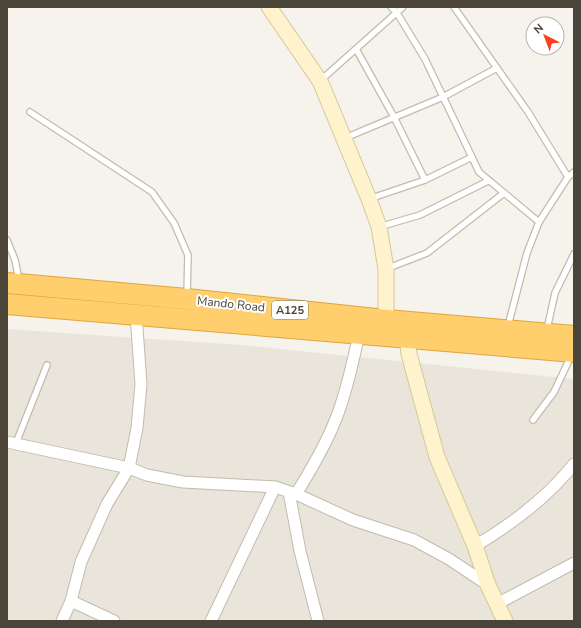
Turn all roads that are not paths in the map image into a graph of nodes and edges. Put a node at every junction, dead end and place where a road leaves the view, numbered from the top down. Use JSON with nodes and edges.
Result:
{"nodes":[{"id":1,"x":269,"y":7,"type":"edge"},
{"id":2,"x":391,"y":7,"type":"edge"},
{"id":3,"x":403,"y":7,"type":"edge"},
{"id":4,"x":454,"y":7,"type":"edge"},
{"id":5,"x":397,"y":13,"type":"junction"},
{"id":6,"x":356,"y":49,"type":"junction"},
{"id":7,"x":497,"y":68,"type":"junction"},
{"id":8,"x":320,"y":81,"type":"junction"},
{"id":9,"x":443,"y":97,"type":"junction"},
{"id":10,"x":30,"y":112,"type":"dead end"},
{"id":11,"x":394,"y":117,"type":"junction"},
{"id":12,"x":344,"y":138,"type":"junction"},
{"id":13,"x":472,"y":157,"type":"junction"},
{"id":14,"x":574,"y":172,"type":"edge"},
{"id":15,"x":568,"y":177,"type":"junction"},
{"id":16,"x":425,"y":180,"type":"junction"},
{"id":17,"x":488,"y":181,"type":"junction"},
{"id":18,"x":504,"y":193,"type":"junction"},
{"id":19,"x":368,"y":199,"type":"junction"},
{"id":20,"x":540,"y":222,"type":"junction"},
{"id":21,"x":379,"y":227,"type":"junction"},
{"id":22,"x":7,"y":240,"type":"edge"},
{"id":23,"x":574,"y":254,"type":"edge"},
{"id":24,"x":386,"y":269,"type":"junction"},
{"id":25,"x":13,"y":284,"type":"edge"},
{"id":26,"x":187,"y":299,"type":"junction"},
{"id":27,"x":7,"y":304,"type":"edge"},
{"id":28,"x":136,"y":314,"type":"junction"},
{"id":29,"x":386,"y":320,"type":"junction"},
{"id":30,"x":507,"y":330,"type":"junction"},
{"id":31,"x":360,"y":332,"type":"junction"},
{"id":32,"x":546,"y":334,"type":"junction"},
{"id":33,"x":407,"y":337,"type":"junction"},
{"id":34,"x":574,"y":346,"type":"edge"},
{"id":35,"x":47,"y":365,"type":"dead end"},
{"id":36,"x":533,"y":420,"type":"dead end"},
{"id":37,"x":12,"y":443,"type":"edge"},
{"id":38,"x":574,"y":464,"type":"edge"},
{"id":39,"x":129,"y":468,"type":"junction"},
{"id":40,"x":275,"y":488,"type":"junction"},
{"id":41,"x":293,"y":493,"type":"junction"},
{"id":42,"x":475,"y":546,"type":"junction"},
{"id":43,"x":574,"y":563,"type":"edge"},
{"id":44,"x":488,"y":585,"type":"junction"},
{"id":45,"x":71,"y":600,"type":"junction"},
{"id":46,"x":497,"y":604,"type":"junction"},
{"id":47,"x":62,"y":621,"type":"edge"},
{"id":48,"x":114,"y":621,"type":"edge"},
{"id":49,"x":211,"y":621,"type":"edge"},
{"id":50,"x":318,"y":621,"type":"edge"},
{"id":51,"x":505,"y":621,"type":"edge"}],
"edges":[{"from":1,"to":8,"type":"street"},
{"from":2,"to":5,"type":"lane"},
{"from":3,"to":5,"type":"lane"},
{"from":4,"to":7,"type":"lane"},
{"from":5,"to":6,"type":"lane"},
{"from":5,"to":9,"type":"lane"},
{"from":6,"to":8,"type":"lane"},
{"from":6,"to":11,"type":"lane"},
{"from":7,"to":9,"type":"lane"},
{"from":7,"to":15,"type":"lane"},
{"from":8,"to":12,"type":"street"},
{"from":9,"to":11,"type":"lane"},
{"from":9,"to":13,"type":"lane"},
{"from":10,"to":26,"type":"lane"},
{"from":11,"to":12,"type":"lane"},
{"from":11,"to":16,"type":"lane"},
{"from":12,"to":19,"type":"street"},
{"from":13,"to":16,"type":"lane"},
{"from":13,"to":17,"type":"lane"},
{"from":14,"to":15,"type":"lane"},
{"from":15,"to":20,"type":"lane"},
{"from":16,"to":19,"type":"lane"},
{"from":17,"to":18,"type":"lane"},
{"from":17,"to":21,"type":"lane"},
{"from":18,"to":20,"type":"lane"},
{"from":18,"to":24,"type":"lane"},
{"from":19,"to":21,"type":"street"},
{"from":20,"to":30,"type":"lane"},
{"from":21,"to":24,"type":"street"},
{"from":22,"to":25,"type":"lane"},
{"from":23,"to":32,"type":"lane"},
{"from":24,"to":29,"type":"street"},
{"from":25,"to":26,"type":"highway","name":"Mando Road","number":"A125"},
{"from":26,"to":29,"type":"highway","name":"Mando Road","number":"A125"},
{"from":27,"to":28,"type":"highway","name":"Mando Road","number":"A125"},
{"from":28,"to":31,"type":"highway","name":"Mando Road","number":"A125"},
{"from":28,"to":39,"type":"street"},
{"from":29,"to":30,"type":"highway","name":"Mando Road","number":"A125"},
{"from":30,"to":32,"type":"highway","name":"Mando Road","number":"A125"},
{"from":31,"to":33,"type":"highway","name":"Mando Road","number":"A125"},
{"from":31,"to":41,"type":"street"},
{"from":32,"to":34,"type":"highway","name":"Mando Road","number":"A125"},
{"from":33,"to":34,"type":"highway","name":"Mando Road","number":"A125"},
{"from":33,"to":42,"type":"street"},
{"from":34,"to":36,"type":"lane"},
{"from":35,"to":37,"type":"lane"},
{"from":37,"to":39,"type":"street"},
{"from":38,"to":42,"type":"street"},
{"from":39,"to":40,"type":"street"},
{"from":39,"to":45,"type":"street"},
{"from":40,"to":41,"type":"street"},
{"from":40,"to":49,"type":"street"},
{"from":41,"to":44,"type":"street"},
{"from":41,"to":50,"type":"street"},
{"from":42,"to":44,"type":"street"},
{"from":43,"to":46,"type":"street"},
{"from":44,"to":46,"type":"street"},
{"from":45,"to":47,"type":"street"},
{"from":45,"to":48,"type":"street"},
{"from":46,"to":51,"type":"street"}]}
